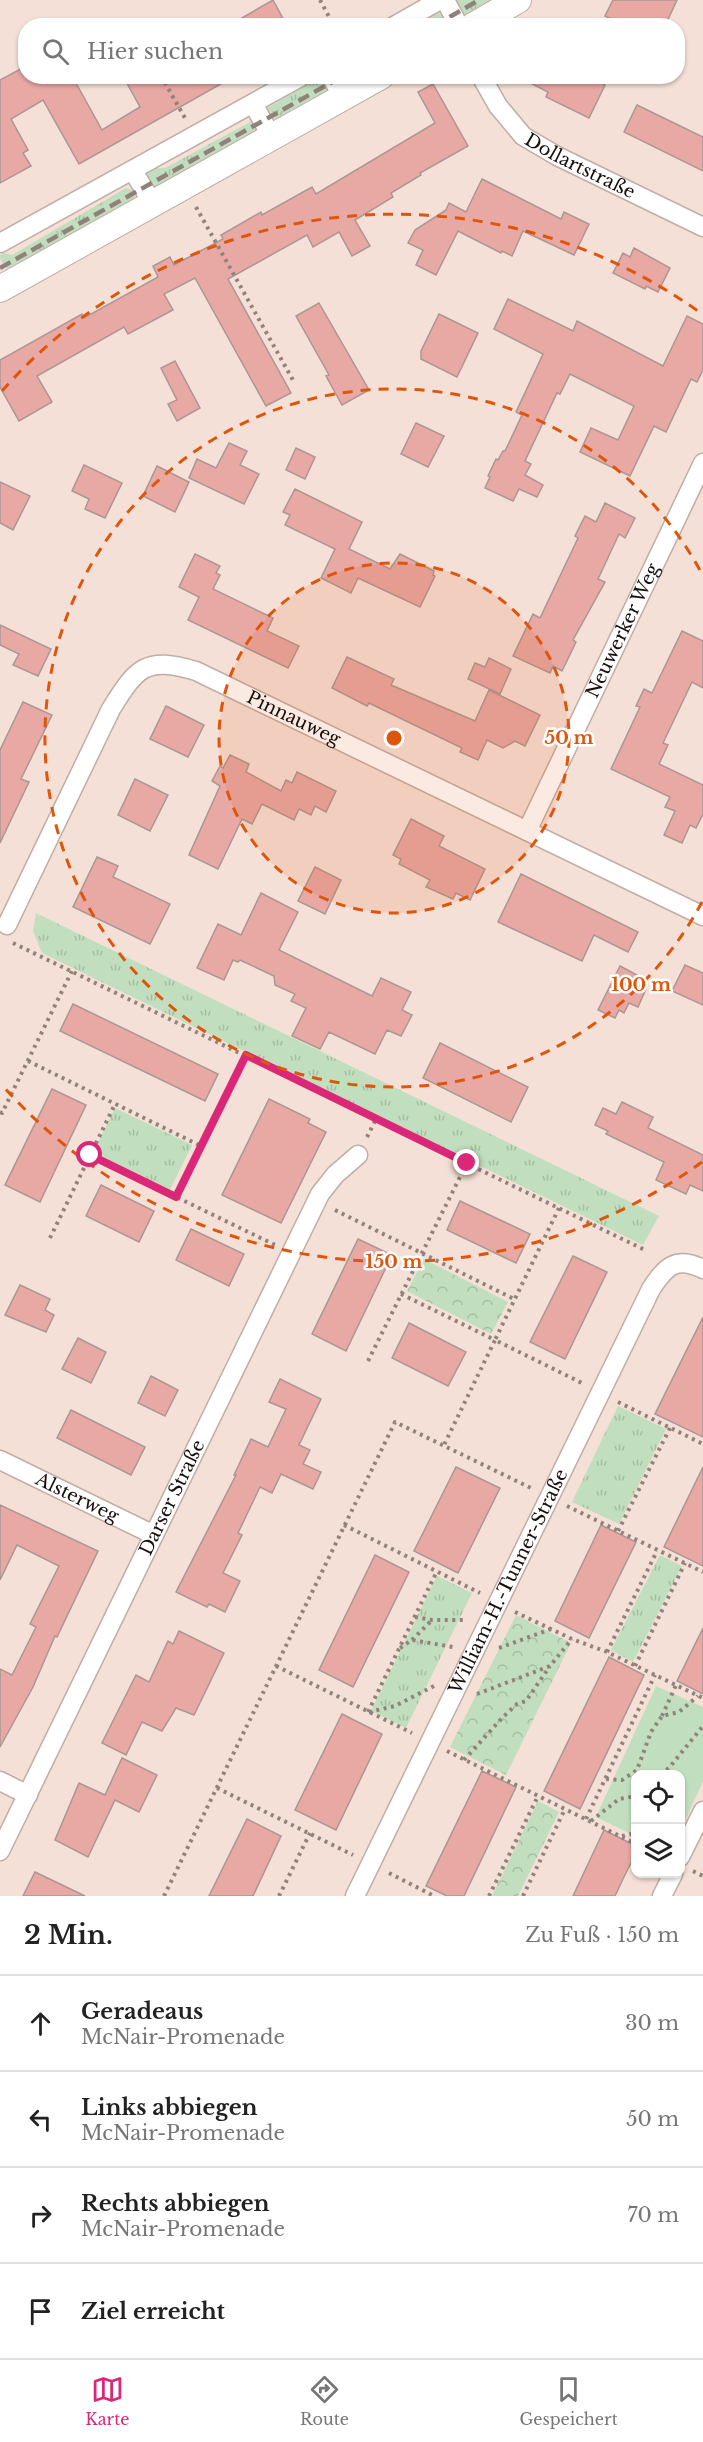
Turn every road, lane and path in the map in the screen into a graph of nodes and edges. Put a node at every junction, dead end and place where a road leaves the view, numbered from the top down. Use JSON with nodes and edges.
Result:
{"nodes":[{"id":1,"x":320,"y":0,"type":"edge"},
{"id":2,"x":440,"y":0,"type":"edge"},
{"id":3,"x":445,"y":0,"type":"edge"},
{"id":4,"x":518,"y":0,"type":"edge"},
{"id":5,"x":330,"y":18,"type":"edge"},
{"id":6,"x":408,"y":18,"type":"edge"},
{"id":7,"x":455,"y":18,"type":"edge"},
{"id":8,"x":486,"y":18,"type":"edge"},
{"id":9,"x":166,"y":84,"type":"edge"},
{"id":10,"x":288,"y":84,"type":"edge"},
{"id":11,"x":486,"y":84,"type":"edge"},
{"id":12,"x":337,"y":87,"type":"edge"},
{"id":13,"x":253,"y":104,"type":"junction"},
{"id":14,"x":195,"y":136,"type":"junction"},
{"id":15,"x":272,"y":137,"type":"junction"},
{"id":16,"x":133,"y":171,"type":"junction"},
{"id":17,"x":193,"y":202,"type":"dead end"},
{"id":18,"x":153,"y":204,"type":"junction"},
{"id":19,"x":703,"y":227,"type":"edge"},
{"id":20,"x":0,"y":243,"type":"edge"},
{"id":21,"x":1,"y":286,"type":"edge"},
{"id":22,"x":294,"y":382,"type":"dead end"},
{"id":23,"x":703,"y":463,"type":"edge"},
{"id":24,"x":527,"y":831,"type":"junction"},
{"id":25,"x":703,"y":916,"type":"edge"},
{"id":26,"x":10,"y":933,"type":"joint"},
{"id":27,"x":72,"y":971,"type":"junction"},
{"id":28,"x":246,"y":1055,"type":"junction"},
{"id":29,"x":28,"y":1061,"type":"junction"},
{"id":30,"x":114,"y":1104,"type":"junction"},
{"id":31,"x":1,"y":1115,"type":"edge"},
{"id":32,"x":201,"y":1146,"type":"junction"},
{"id":33,"x":90,"y":1155,"type":"junction"},
{"id":34,"x":358,"y":1155,"type":"dead end"},
{"id":35,"x":467,"y":1163,"type":"junction"},
{"id":36,"x":176,"y":1197,"type":"junction"},
{"id":37,"x":559,"y":1208,"type":"junction"},
{"id":38,"x":334,"y":1210,"type":"dead end"},
{"id":39,"x":50,"y":1238,"type":"dead end"},
{"id":40,"x":276,"y":1246,"type":"dead end"},
{"id":41,"x":647,"y":1251,"type":"dead end"},
{"id":42,"x":422,"y":1253,"type":"junction"},
{"id":43,"x":703,"y":1269,"type":"edge"},
{"id":44,"x":401,"y":1294,"type":"junction"},
{"id":45,"x":514,"y":1299,"type":"junction"},
{"id":46,"x":495,"y":1340,"type":"junction"},
{"id":47,"x":368,"y":1361,"type":"dead end"},
{"id":48,"x":582,"y":1383,"type":"dead end"},
{"id":49,"x":617,"y":1402,"type":"dead end"},
{"id":50,"x":670,"y":1428,"type":"junction"},
{"id":51,"x":703,"y":1444,"type":"edge"},
{"id":52,"x":444,"y":1445,"type":"junction"},
{"id":53,"x":0,"y":1460,"type":"edge"},
{"id":54,"x":531,"y":1488,"type":"dead end"},
{"id":55,"x":566,"y":1506,"type":"dead end"},
{"id":56,"x":344,"y":1525,"type":"junction"},
{"id":57,"x":618,"y":1531,"type":"junction"},
{"id":58,"x":154,"y":1535,"type":"junction"},
{"id":59,"x":657,"y":1551,"type":"junction"},
{"id":60,"x":684,"y":1563,"type":"junction"},
{"id":61,"x":437,"y":1571,"type":"junction"},
{"id":62,"x":703,"y":1572,"type":"edge"},
{"id":63,"x":480,"y":1593,"type":"dead end"},
{"id":64,"x":515,"y":1612,"type":"dead end"},
{"id":65,"x":414,"y":1617,"type":"junction"},
{"id":66,"x":432,"y":1620,"type":"junction"},
{"id":67,"x":467,"y":1620,"type":"dead end"},
{"id":68,"x":552,"y":1629,"type":"junction"},
{"id":69,"x":572,"y":1639,"type":"junction"},
{"id":70,"x":412,"y":1640,"type":"junction"},
{"id":71,"x":453,"y":1647,"type":"dead end"},
{"id":72,"x":399,"y":1648,"type":"junction"},
{"id":73,"x":496,"y":1649,"type":"dead end"},
{"id":74,"x":607,"y":1652,"type":"junction"},
{"id":75,"x":276,"y":1665,"type":"junction"},
{"id":76,"x":550,"y":1666,"type":"junction"},
{"id":77,"x":635,"y":1666,"type":"junction"},
{"id":78,"x":655,"y":1675,"type":"junction"},
{"id":79,"x":676,"y":1685,"type":"junction"},
{"id":80,"x":435,"y":1686,"type":"dead end"},
{"id":81,"x":474,"y":1695,"type":"dead end"},
{"id":82,"x":698,"y":1696,"type":"junction"},
{"id":83,"x":703,"y":1698,"type":"edge"},
{"id":84,"x":368,"y":1712,"type":"junction"},
{"id":85,"x":662,"y":1716,"type":"junction"},
{"id":86,"x":703,"y":1726,"type":"edge"},
{"id":87,"x":412,"y":1733,"type":"dead end"},
{"id":88,"x":447,"y":1751,"type":"dead end"},
{"id":89,"x":464,"y":1760,"type":"junction"},
{"id":90,"x":666,"y":1770,"type":"edge"},
{"id":91,"x":606,"y":1779,"type":"junction"},
{"id":92,"x":0,"y":1781,"type":"edge"},
{"id":93,"x":217,"y":1788,"type":"junction"},
{"id":94,"x":28,"y":1795,"type":"junction"},
{"id":95,"x":538,"y":1796,"type":"junction"},
{"id":96,"x":631,"y":1797,"type":"edge"},
{"id":97,"x":565,"y":1809,"type":"junction"},
{"id":98,"x":703,"y":1811,"type":"edge"},
{"id":99,"x":588,"y":1820,"type":"junction"},
{"id":100,"x":309,"y":1833,"type":"junction"},
{"id":101,"x":631,"y":1834,"type":"edge"},
{"id":102,"x":620,"y":1836,"type":"junction"},
{"id":103,"x":631,"y":1842,"type":"edge"},
{"id":104,"x":685,"y":1849,"type":"edge"},
{"id":105,"x":0,"y":1851,"type":"edge"},
{"id":106,"x":353,"y":1855,"type":"dead end"},
{"id":107,"x":703,"y":1870,"type":"edge"},
{"id":108,"x":694,"y":1872,"type":"dead end"},
{"id":109,"x":387,"y":1873,"type":"dead end"},
{"id":110,"x":671,"y":1878,"type":"edge"},
{"id":111,"x":164,"y":1896,"type":"edge"},
{"id":112,"x":279,"y":1896,"type":"edge"},
{"id":113,"x":355,"y":1896,"type":"edge"},
{"id":114,"x":434,"y":1896,"type":"edge"},
{"id":115,"x":489,"y":1896,"type":"edge"},
{"id":116,"x":523,"y":1896,"type":"edge"},
{"id":117,"x":662,"y":1896,"type":"edge"}],
"edges":[{"from":1,"to":5,"type":"path"},
{"from":2,"to":6,"type":"street"},
{"from":3,"to":7,"type":"street"},
{"from":4,"to":8,"type":"main road"},
{"from":9,"to":14,"type":"path"},
{"from":10,"to":13,"type":"street"},
{"from":11,"to":19,"type":"street","name":"Dollartstraße"},
{"from":12,"to":15,"type":"main road"},
{"from":13,"to":14,"type":"street"},
{"from":13,"to":15,"type":"street"},
{"from":14,"to":16,"type":"street"},
{"from":15,"to":18,"type":"main road"},
{"from":16,"to":18,"type":"street"},
{"from":16,"to":20,"type":"street"},
{"from":17,"to":22,"type":"path"},
{"from":18,"to":21,"type":"main road"},
{"from":23,"to":24,"type":"street","name":"Neuwerker Weg"},
{"from":24,"to":25,"type":"street","name":"Pinnauweg"},
{"from":24,"to":26,"type":"street","name":"Pinnauweg"},
{"from":26,"to":27,"type":"path"},
{"from":27,"to":28,"type":"path"},
{"from":27,"to":29,"type":"path"},
{"from":28,"to":32,"type":"path"},
{"from":28,"to":35,"type":"path"},
{"from":29,"to":30,"type":"path"},
{"from":29,"to":31,"type":"path"},
{"from":30,"to":32,"type":"path"},
{"from":30,"to":33,"type":"path"},
{"from":32,"to":36,"type":"path"},
{"from":33,"to":36,"type":"path"},
{"from":33,"to":39,"type":"path"},
{"from":34,"to":58,"type":"street","name":"Darser Straße"},
{"from":35,"to":37,"type":"path"},
{"from":35,"to":42,"type":"path"},
{"from":36,"to":40,"type":"path"},
{"from":37,"to":41,"type":"path"},
{"from":37,"to":45,"type":"path"},
{"from":38,"to":42,"type":"path"},
{"from":42,"to":44,"type":"path"},
{"from":42,"to":45,"type":"path"},
{"from":43,"to":113,"type":"street","name":"William-H.-Tunner-Straße"},
{"from":44,"to":46,"type":"path"},
{"from":44,"to":47,"type":"path"},
{"from":45,"to":46,"type":"path"},
{"from":46,"to":48,"type":"path"},
{"from":46,"to":52,"type":"path"},
{"from":49,"to":50,"type":"path"},
{"from":50,"to":51,"type":"path"},
{"from":50,"to":57,"type":"path"},
{"from":52,"to":54,"type":"path"},
{"from":52,"to":56,"type":"path"},
{"from":53,"to":58,"type":"street","name":"Alsterweg"},
{"from":55,"to":57,"type":"path"},
{"from":56,"to":61,"type":"path"},
{"from":56,"to":75,"type":"path"},
{"from":57,"to":59,"type":"path"},
{"from":58,"to":94,"type":"street","name":"Darser Straße"},
{"from":59,"to":60,"type":"path"},
{"from":59,"to":74,"type":"path"},
{"from":60,"to":62,"type":"path"},
{"from":60,"to":77,"type":"path"},
{"from":61,"to":63,"type":"path"},
{"from":61,"to":65,"type":"path"},
{"from":64,"to":68,"type":"path"},
{"from":65,"to":66,"type":"path"},
{"from":65,"to":72,"type":"path"},
{"from":66,"to":67,"type":"path"},
{"from":66,"to":70,"type":"path"},
{"from":68,"to":69,"type":"path"},
{"from":68,"to":73,"type":"path"},
{"from":69,"to":74,"type":"path"},
{"from":69,"to":76,"type":"path"},
{"from":70,"to":71,"type":"path"},
{"from":70,"to":72,"type":"path"},
{"from":72,"to":84,"type":"path"},
{"from":74,"to":77,"type":"path"},
{"from":75,"to":84,"type":"path"},
{"from":75,"to":93,"type":"path"},
{"from":76,"to":81,"type":"path"},
{"from":76,"to":89,"type":"path"},
{"from":77,"to":78,"type":"path"},
{"from":78,"to":79,"type":"path"},
{"from":78,"to":91,"type":"path"},
{"from":79,"to":82,"type":"path"},
{"from":79,"to":85,"type":"path"},
{"from":80,"to":84,"type":"path"},
{"from":82,"to":83,"type":"path"},
{"from":82,"to":85,"type":"path"},
{"from":84,"to":87,"type":"path"},
{"from":85,"to":91,"type":"path"},
{"from":86,"to":90,"type":"path"},
{"from":88,"to":89,"type":"path"},
{"from":89,"to":95,"type":"path"},
{"from":91,"to":99,"type":"path"},
{"from":92,"to":94,"type":"street"},
{"from":93,"to":100,"type":"path"},
{"from":93,"to":111,"type":"path"},
{"from":94,"to":105,"type":"street","name":"Darser Straße"},
{"from":95,"to":97,"type":"path"},
{"from":95,"to":115,"type":"path"},
{"from":96,"to":99,"type":"path"},
{"from":97,"to":99,"type":"path"},
{"from":97,"to":116,"type":"path"},
{"from":98,"to":104,"type":"street"},
{"from":99,"to":102,"type":"path"},
{"from":100,"to":106,"type":"path"},
{"from":100,"to":112,"type":"path"},
{"from":101,"to":102,"type":"path"},
{"from":102,"to":103,"type":"path"},
{"from":107,"to":108,"type":"path"},
{"from":109,"to":114,"type":"path"},
{"from":110,"to":117,"type":"street"}]}
